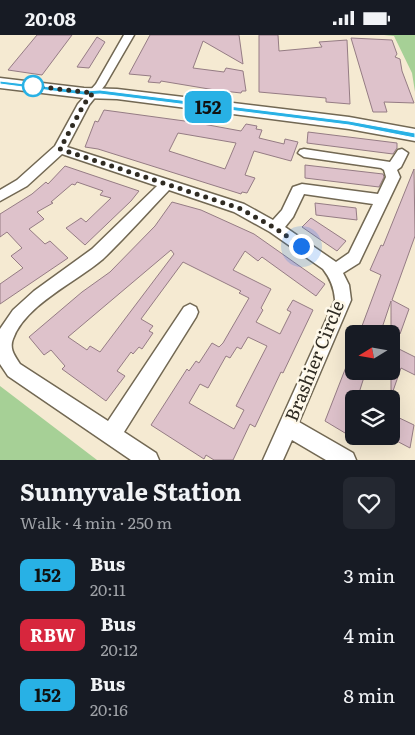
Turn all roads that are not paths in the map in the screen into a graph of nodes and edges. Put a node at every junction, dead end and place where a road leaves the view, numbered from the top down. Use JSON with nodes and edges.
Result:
{"nodes":[{"id":1,"x":129,"y":35,"type":"edge"},
{"id":2,"x":0,"y":83,"type":"edge"},
{"id":3,"x":93,"y":93,"type":"junction"},
{"id":4,"x":415,"y":135,"type":"edge"},
{"id":5,"x":60,"y":149,"type":"junction"},
{"id":6,"x":304,"y":153,"type":"dead end"},
{"id":7,"x":402,"y":153,"type":"dead end"},
{"id":8,"x":390,"y":168,"type":"junction"},
{"id":9,"x":166,"y":185,"type":"junction"},
{"id":10,"x":0,"y":196,"type":"edge"},
{"id":11,"x":382,"y":200,"type":"junction"},
{"id":12,"x":275,"y":228,"type":"junction"},
{"id":13,"x":334,"y":271,"type":"junction"},
{"id":14,"x":190,"y":312,"type":"dead end"},
{"id":15,"x":289,"y":427,"type":"junction"},
{"id":16,"x":111,"y":435,"type":"junction"},
{"id":17,"x":149,"y":460,"type":"edge"},
{"id":18,"x":273,"y":460,"type":"edge"},
{"id":19,"x":346,"y":460,"type":"edge"}],
"edges":[{"from":1,"to":3,"type":"street"},
{"from":2,"to":3,"type":"main road"},
{"from":3,"to":4,"type":"main road"},
{"from":3,"to":5,"type":"street"},
{"from":5,"to":9,"type":"street"},
{"from":5,"to":10,"type":"street"},
{"from":6,"to":8,"type":"street"},
{"from":7,"to":8,"type":"street"},
{"from":8,"to":11,"type":"street"},
{"from":9,"to":12,"type":"street"},
{"from":9,"to":16,"type":"street"},
{"from":11,"to":12,"type":"street"},
{"from":11,"to":13,"type":"street"},
{"from":12,"to":13,"type":"street"},
{"from":13,"to":15,"type":"street","name":"Brashier Circle"},
{"from":14,"to":16,"type":"street"},
{"from":15,"to":18,"type":"street","name":"Brashier Circle"},
{"from":15,"to":19,"type":"street"},
{"from":16,"to":17,"type":"street"}]}
